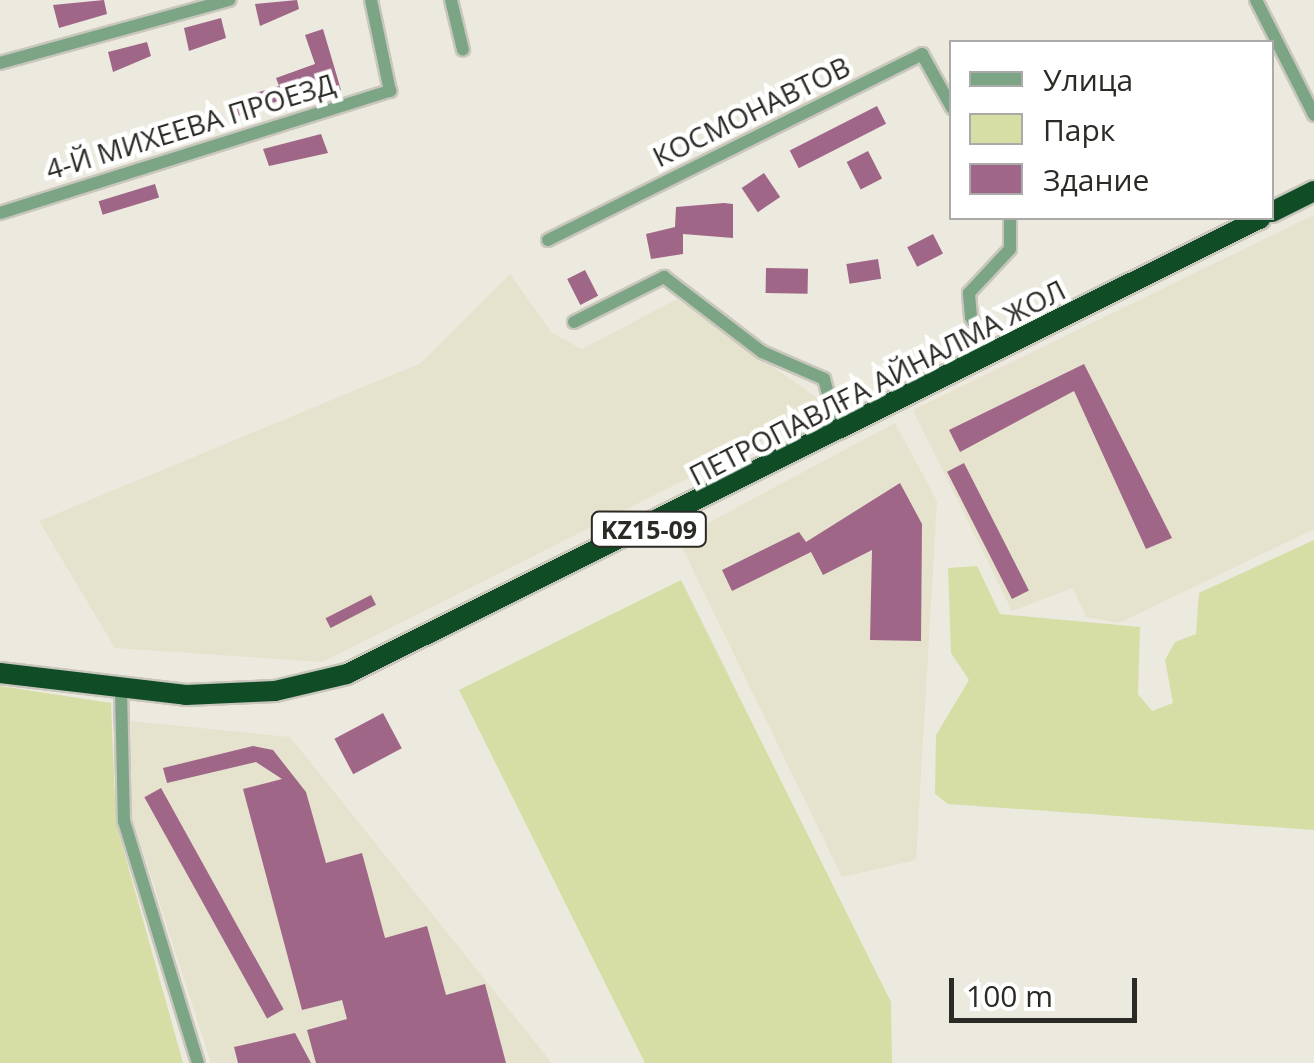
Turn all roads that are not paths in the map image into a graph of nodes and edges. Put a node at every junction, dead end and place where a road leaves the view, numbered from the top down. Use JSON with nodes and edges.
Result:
{"nodes":[{"id":1,"x":229,"y":0,"type":"edge"},
{"id":2,"x":371,"y":0,"type":"edge"},
{"id":3,"x":451,"y":0,"type":"edge"},
{"id":4,"x":1256,"y":0,"type":"edge"},
{"id":5,"x":463,"y":50,"type":"dead end"},
{"id":6,"x":0,"y":62,"type":"edge"},
{"id":7,"x":949,"y":103,"type":"edge"},
{"id":8,"x":1314,"y":115,"type":"edge"},
{"id":9,"x":1314,"y":191,"type":"edge"},
{"id":10,"x":1274,"y":211,"type":"edge"},
{"id":11,"x":0,"y":212,"type":"edge"},
{"id":12,"x":1010,"y":220,"type":"edge"},
{"id":13,"x":1257,"y":220,"type":"edge"},
{"id":14,"x":548,"y":240,"type":"dead end"},
{"id":15,"x":574,"y":322,"type":"dead end"},
{"id":16,"x":992,"y":354,"type":"junction"},
{"id":17,"x":839,"y":432,"type":"junction"},
{"id":18,"x":0,"y":673,"type":"edge"},
{"id":19,"x":121,"y":691,"type":"junction"},
{"id":20,"x":198,"y":1063,"type":"edge"}],
"edges":[{"from":1,"to":6,"type":"street"},
{"from":2,"to":11,"type":"street","name":"4-Й МИХЕЕВА ПРОЕЗД"},
{"from":3,"to":5,"type":"street"},
{"from":4,"to":8,"type":"street"},
{"from":7,"to":14,"type":"street","name":"КОСМОНАВТОВ"},
{"from":9,"to":10,"type":"highway"},
{"from":12,"to":16,"type":"street"},
{"from":13,"to":16,"type":"highway","name":"ПЕТРОПАВЛҒА АЙНАЛМА ЖОЛ","number":"KZ15-09"},
{"from":15,"to":17,"type":"street"},
{"from":16,"to":17,"type":"highway","name":"ПЕТРОПАВЛҒА АЙНАЛМА ЖОЛ","number":"KZ15-09"},
{"from":17,"to":19,"type":"highway","name":"ПЕТРОПАВЛҒА АЙНАЛМА ЖОЛ","number":"KZ15-09"},
{"from":18,"to":19,"type":"highway","name":"ПЕТРОПАВЛҒА АЙНАЛМА ЖОЛ","number":"KZ15-09"},
{"from":19,"to":20,"type":"street"}]}
